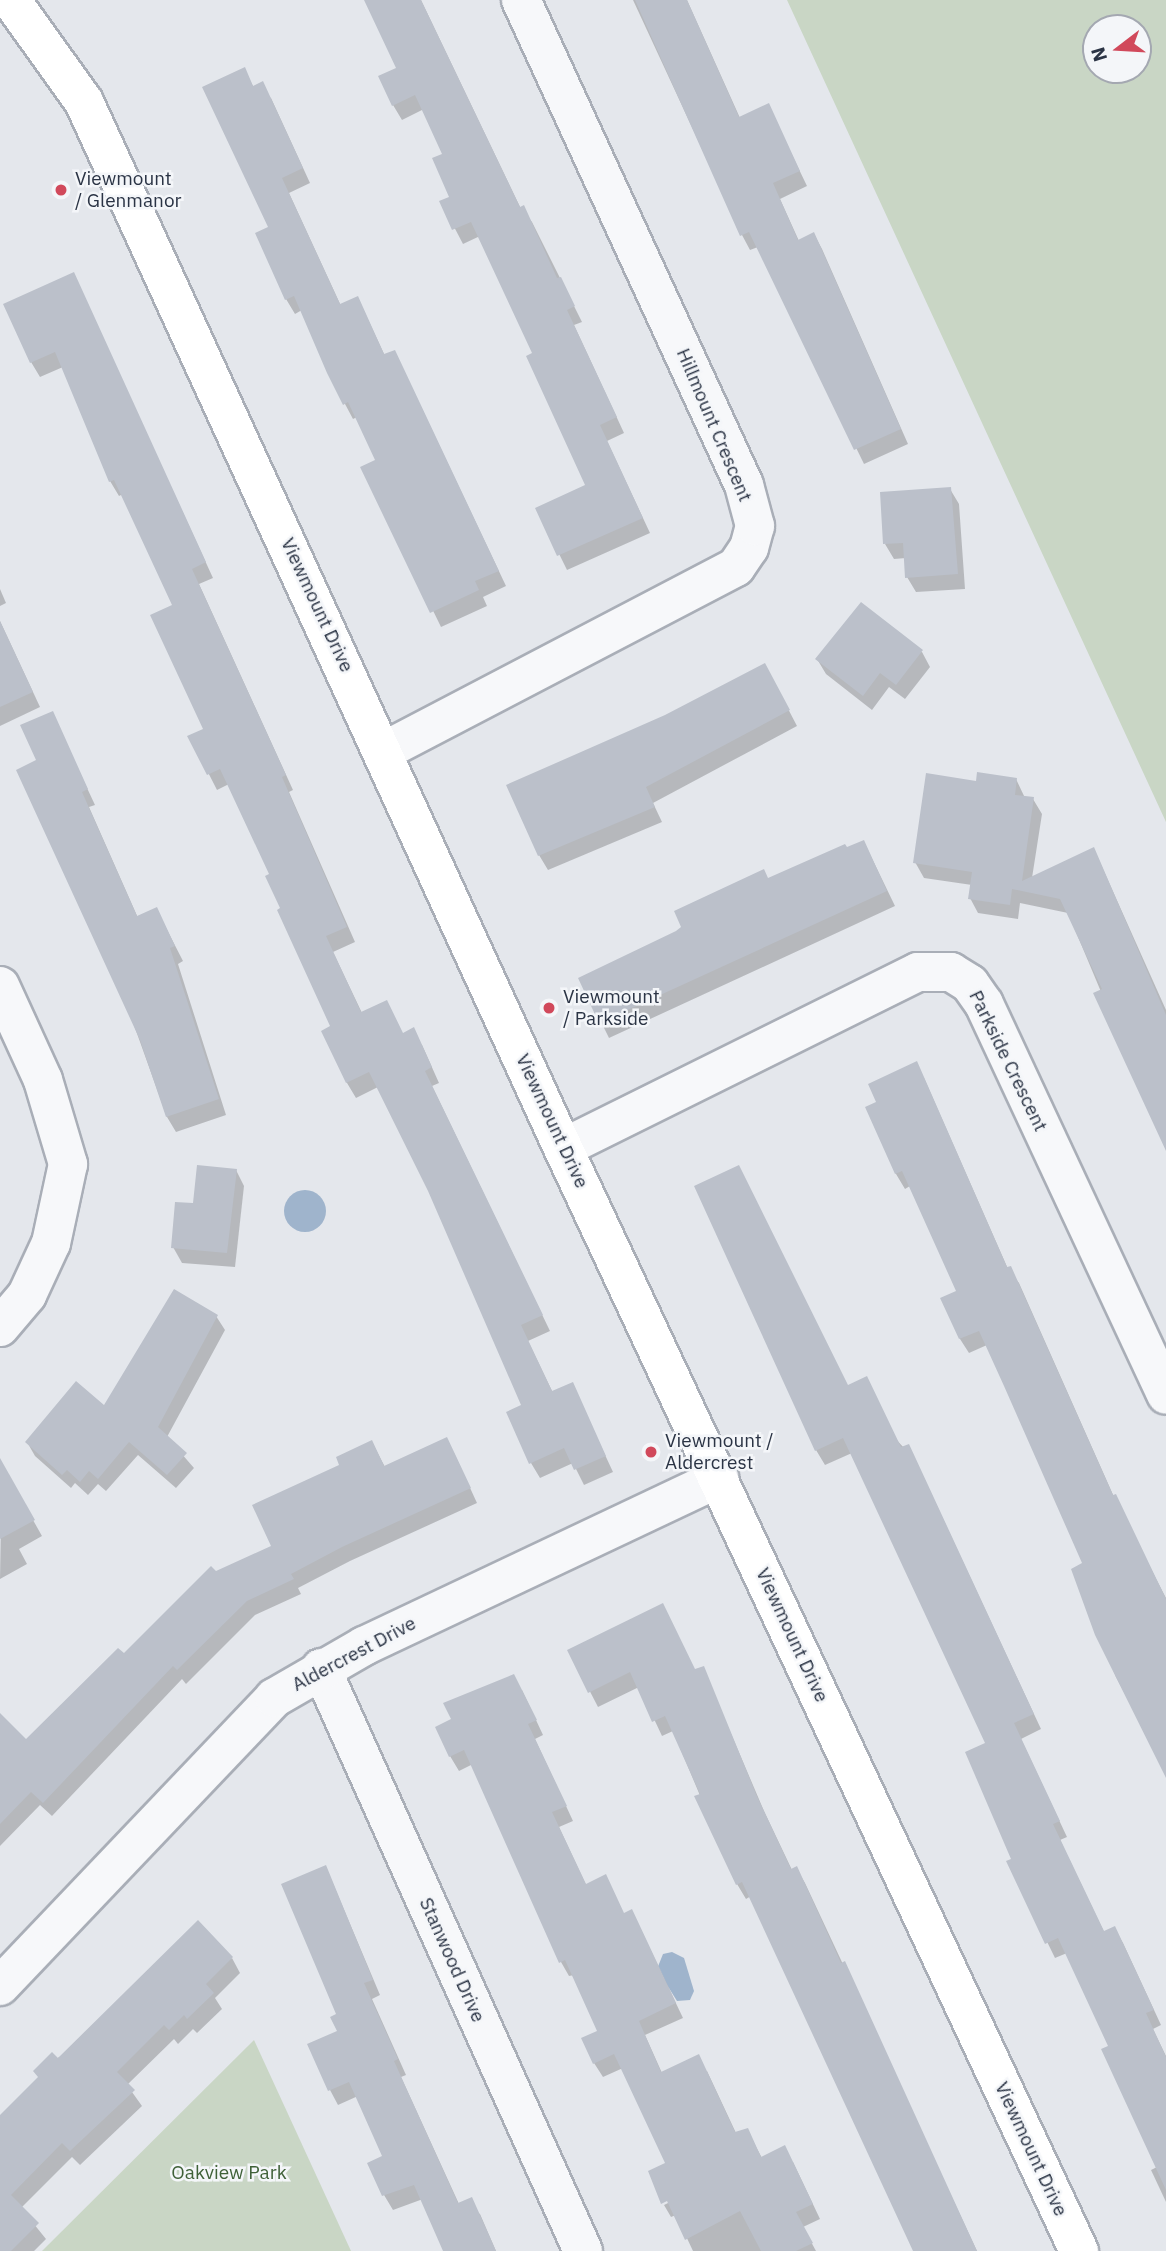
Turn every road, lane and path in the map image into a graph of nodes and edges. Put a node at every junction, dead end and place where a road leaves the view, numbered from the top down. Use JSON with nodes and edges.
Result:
{"nodes":[{"id":1,"x":11,"y":0,"type":"edge"},
{"id":2,"x":521,"y":0,"type":"edge"},
{"id":3,"x":384,"y":751,"type":"junction"},
{"id":4,"x":0,"y":986,"type":"edge"},
{"id":5,"x":564,"y":1148,"type":"junction"},
{"id":6,"x":0,"y":1327,"type":"edge"},
{"id":7,"x":1166,"y":1395,"type":"edge"},
{"id":8,"x":719,"y":1478,"type":"junction"},
{"id":9,"x":321,"y":1668,"type":"junction"},
{"id":10,"x":0,"y":1986,"type":"edge"},
{"id":11,"x":583,"y":2251,"type":"edge"},
{"id":12,"x":1079,"y":2251,"type":"edge"}],
"edges":[{"from":1,"to":3,"type":"street","name":"Viewmount Drive"},
{"from":2,"to":3,"type":"street","name":"Hillmount Crescent"},
{"from":3,"to":5,"type":"street","name":"Viewmount Drive"},
{"from":4,"to":6,"type":"street"},
{"from":5,"to":7,"type":"street","name":"Parkside Crescent"},
{"from":5,"to":8,"type":"street","name":"Viewmount Drive"},
{"from":8,"to":9,"type":"street","name":"Aldercrest Drive"},
{"from":8,"to":12,"type":"street","name":"Viewmount Drive"},
{"from":9,"to":10,"type":"street","name":"Aldercrest Drive"},
{"from":9,"to":11,"type":"street","name":"Stanwood Drive"}]}
